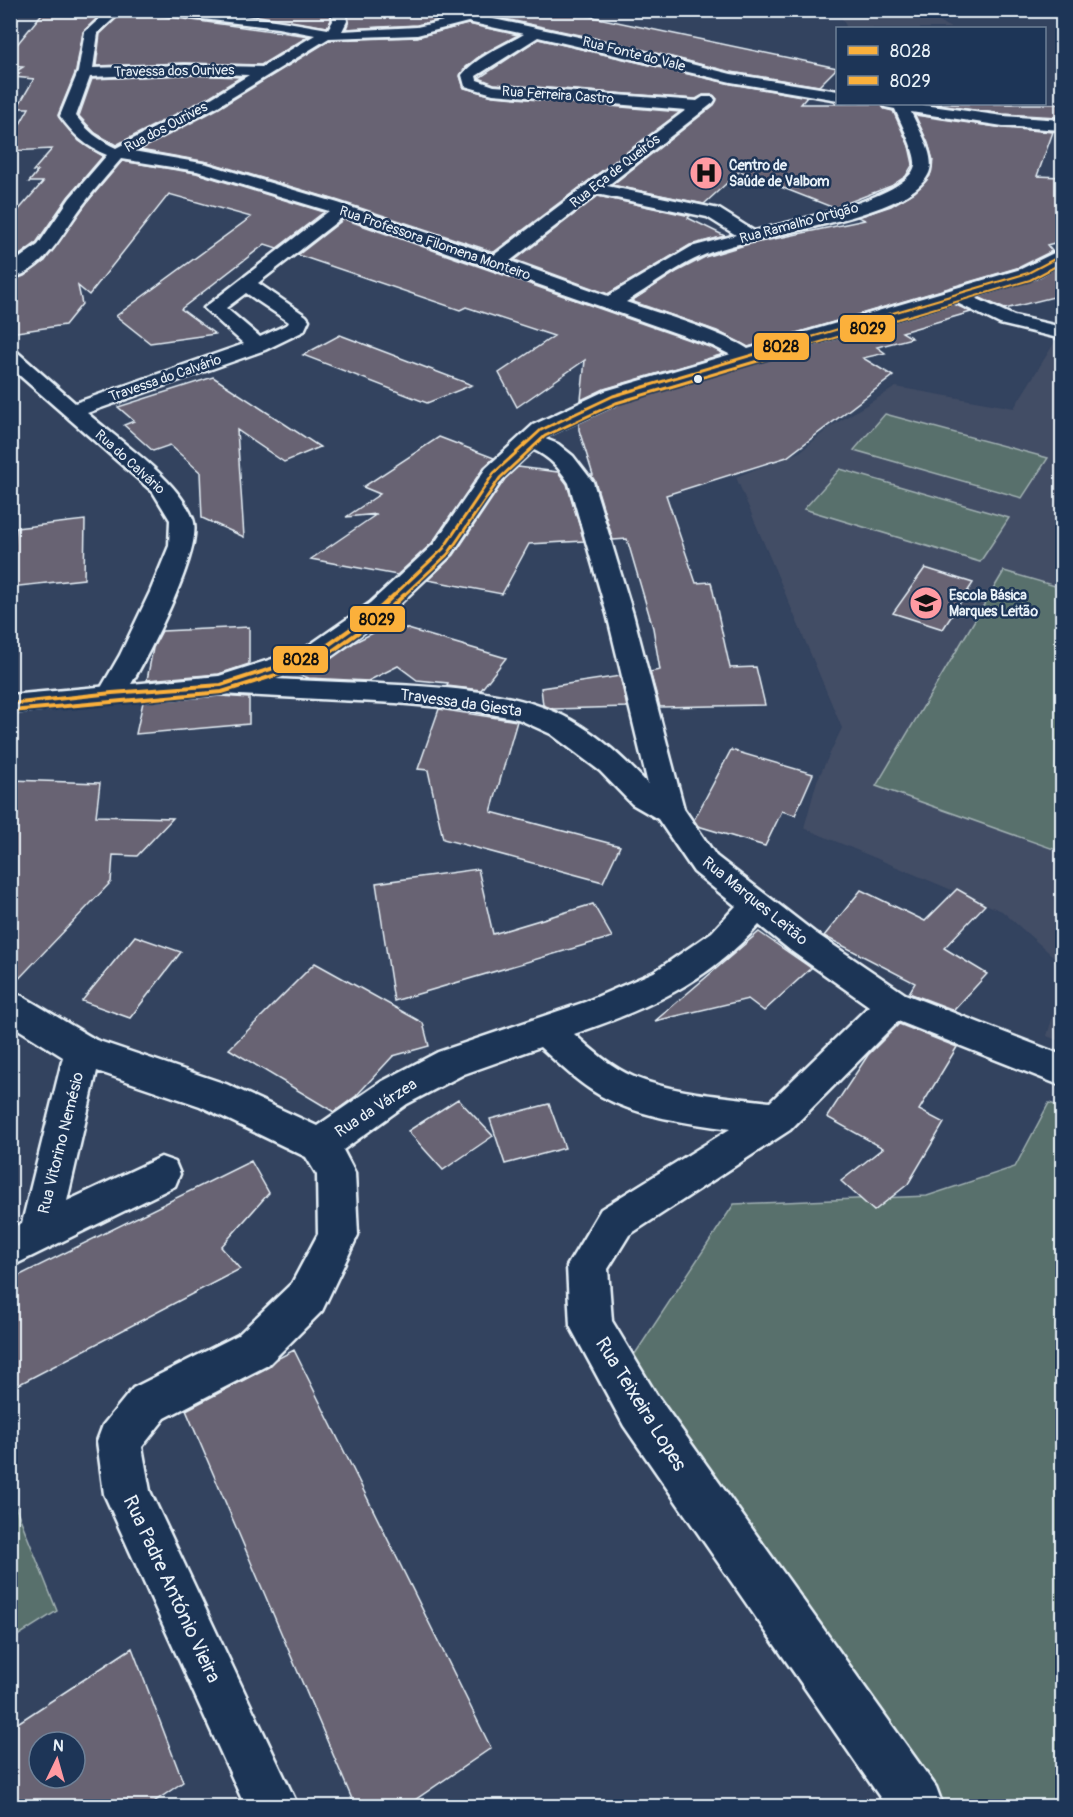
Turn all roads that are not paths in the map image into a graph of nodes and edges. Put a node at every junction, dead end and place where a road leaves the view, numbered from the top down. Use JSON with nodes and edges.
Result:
{"nodes":[{"id":1,"x":117,"y":10,"type":"edge"},
{"id":2,"x":162,"y":10,"type":"edge"},
{"id":3,"x":261,"y":10,"type":"edge"},
{"id":4,"x":338,"y":10,"type":"edge"},
{"id":5,"x":430,"y":10,"type":"edge"},
{"id":6,"x":482,"y":10,"type":"edge"},
{"id":7,"x":186,"y":12,"type":"edge"},
{"id":8,"x":464,"y":18,"type":"junction"},
{"id":9,"x":278,"y":24,"type":"junction"},
{"id":10,"x":536,"y":32,"type":"junction"},
{"id":11,"x":326,"y":34,"type":"junction"},
{"id":12,"x":263,"y":71,"type":"junction"},
{"id":13,"x":85,"y":73,"type":"junction"},
{"id":14,"x":734,"y":79,"type":"junction"},
{"id":15,"x":836,"y":96,"type":"edge"},
{"id":16,"x":896,"y":105,"type":"edge"},
{"id":17,"x":901,"y":105,"type":"edge"},
{"id":18,"x":699,"y":106,"type":"junction"},
{"id":19,"x":1062,"y":125,"type":"edge"},
{"id":20,"x":116,"y":154,"type":"junction"},
{"id":21,"x":592,"y":188,"type":"junction"},
{"id":22,"x":341,"y":210,"type":"junction"},
{"id":23,"x":750,"y":236,"type":"junction"},
{"id":24,"x":1062,"y":255,"type":"edge"},
{"id":25,"x":495,"y":263,"type":"junction"},
{"id":26,"x":10,"y":273,"type":"edge"},
{"id":27,"x":246,"y":284,"type":"junction"},
{"id":28,"x":956,"y":295,"type":"junction"},
{"id":29,"x":609,"y":303,"type":"junction"},
{"id":30,"x":1062,"y":333,"type":"edge"},
{"id":31,"x":258,"y":346,"type":"junction"},
{"id":32,"x":10,"y":357,"type":"edge"},
{"id":33,"x":747,"y":357,"type":"junction"},
{"id":34,"x":72,"y":411,"type":"junction"},
{"id":35,"x":530,"y":440,"type":"junction"},
{"id":36,"x":221,"y":685,"type":"junction"},
{"id":37,"x":112,"y":693,"type":"junction"},
{"id":38,"x":10,"y":704,"type":"edge"},
{"id":39,"x":669,"y":811,"type":"junction"},
{"id":40,"x":757,"y":905,"type":"junction"},
{"id":41,"x":893,"y":1004,"type":"junction"},
{"id":42,"x":10,"y":1006,"type":"edge"},
{"id":43,"x":546,"y":1030,"type":"junction"},
{"id":44,"x":83,"y":1051,"type":"junction"},
{"id":45,"x":1062,"y":1071,"type":"edge"},
{"id":46,"x":777,"y":1119,"type":"junction"},
{"id":47,"x":321,"y":1145,"type":"junction"},
{"id":48,"x":161,"y":1174,"type":"dead end"},
{"id":49,"x":25,"y":1242,"type":"edge"},
{"id":50,"x":272,"y":1806,"type":"edge"},
{"id":51,"x":917,"y":1806,"type":"edge"}],
"edges":[{"from":1,"to":13,"type":"street"},
{"from":2,"to":7,"type":"street"},
{"from":3,"to":9,"type":"street"},
{"from":4,"to":11,"type":"street","name":"Rua dos Ourives"},
{"from":5,"to":8,"type":"street","name":"Rua Fonte do Vale"},
{"from":6,"to":8,"type":"street"},
{"from":7,"to":9,"type":"street"},
{"from":8,"to":10,"type":"street","name":"Rua Fonte do Vale"},
{"from":8,"to":11,"type":"street"},
{"from":9,"to":11,"type":"street"},
{"from":10,"to":14,"type":"street","name":"Rua Fonte do Vale"},
{"from":10,"to":18,"type":"street","name":"Rua Ferreira Castro"},
{"from":11,"to":12,"type":"street","name":"Rua dos Ourives"},
{"from":12,"to":13,"type":"street","name":"Travessa dos Ourives"},
{"from":12,"to":20,"type":"street","name":"Rua dos Ourives"},
{"from":13,"to":20,"type":"street","name":"Rua Professora Filomena Monteiro"},
{"from":14,"to":15,"type":"street","name":"Rua Fonte do Vale"},
{"from":14,"to":18,"type":"street","name":"Rua Eça de Queirós"},
{"from":16,"to":23,"type":"street","name":"Rua Ramalho Ortigão"},
{"from":17,"to":19,"type":"street"},
{"from":18,"to":21,"type":"street","name":"Rua Eça de Queirós"},
{"from":20,"to":22,"type":"street","name":"Rua Professora Filomena Monteiro"},
{"from":20,"to":26,"type":"street","name":"Rua dos Ourives"},
{"from":21,"to":23,"type":"street"},
{"from":21,"to":25,"type":"street","name":"Rua Eça de Queirós"},
{"from":22,"to":25,"type":"street","name":"Rua Professora Filomena Monteiro"},
{"from":22,"to":27,"type":"street"},
{"from":23,"to":29,"type":"street","name":"Rua Ramalho Ortigão"},
{"from":24,"to":28,"type":"street"},
{"from":25,"to":29,"type":"street","name":"Rua Professora Filomena Monteiro"},
{"from":27,"to":31,"type":"street"},
{"from":27,"to":31,"type":"street","name":"Travessa do Calvário"},
{"from":28,"to":30,"type":"street"},
{"from":28,"to":33,"type":"street"},
{"from":29,"to":33,"type":"street","name":"Rua Professora Filomena Monteiro"},
{"from":31,"to":34,"type":"street","name":"Travessa do Calvário"},
{"from":32,"to":34,"type":"street","name":"Rua do Calvário"},
{"from":33,"to":35,"type":"street"},
{"from":34,"to":37,"type":"street","name":"Rua do Calvário"},
{"from":35,"to":36,"type":"street"},
{"from":35,"to":39,"type":"street","name":"Rua Marques Leitão"},
{"from":36,"to":37,"type":"street"},
{"from":36,"to":39,"type":"street","name":"Travessa da Giesta"},
{"from":37,"to":38,"type":"street"},
{"from":39,"to":40,"type":"street","name":"Rua Marques Leitão"},
{"from":40,"to":41,"type":"street","name":"Rua Marques Leitão"},
{"from":40,"to":43,"type":"street","name":"Rua da Várzea"},
{"from":41,"to":45,"type":"street","name":"Rua Marques Leitão"},
{"from":41,"to":46,"type":"street","name":"Rua Teixeira Lopes"},
{"from":42,"to":44,"type":"street","name":"Rua da Várzea"},
{"from":43,"to":46,"type":"street"},
{"from":43,"to":47,"type":"street","name":"Rua da Várzea"},
{"from":44,"to":47,"type":"street","name":"Rua da Várzea"},
{"from":44,"to":49,"type":"street","name":"Rua Vitorino Nemésio"},
{"from":46,"to":51,"type":"street","name":"Rua Teixeira Lopes"},
{"from":47,"to":50,"type":"street","name":"Rua Padre António Vieira"},
{"from":48,"to":49,"type":"street","name":"Rua Vitorino Nemésio"}]}
